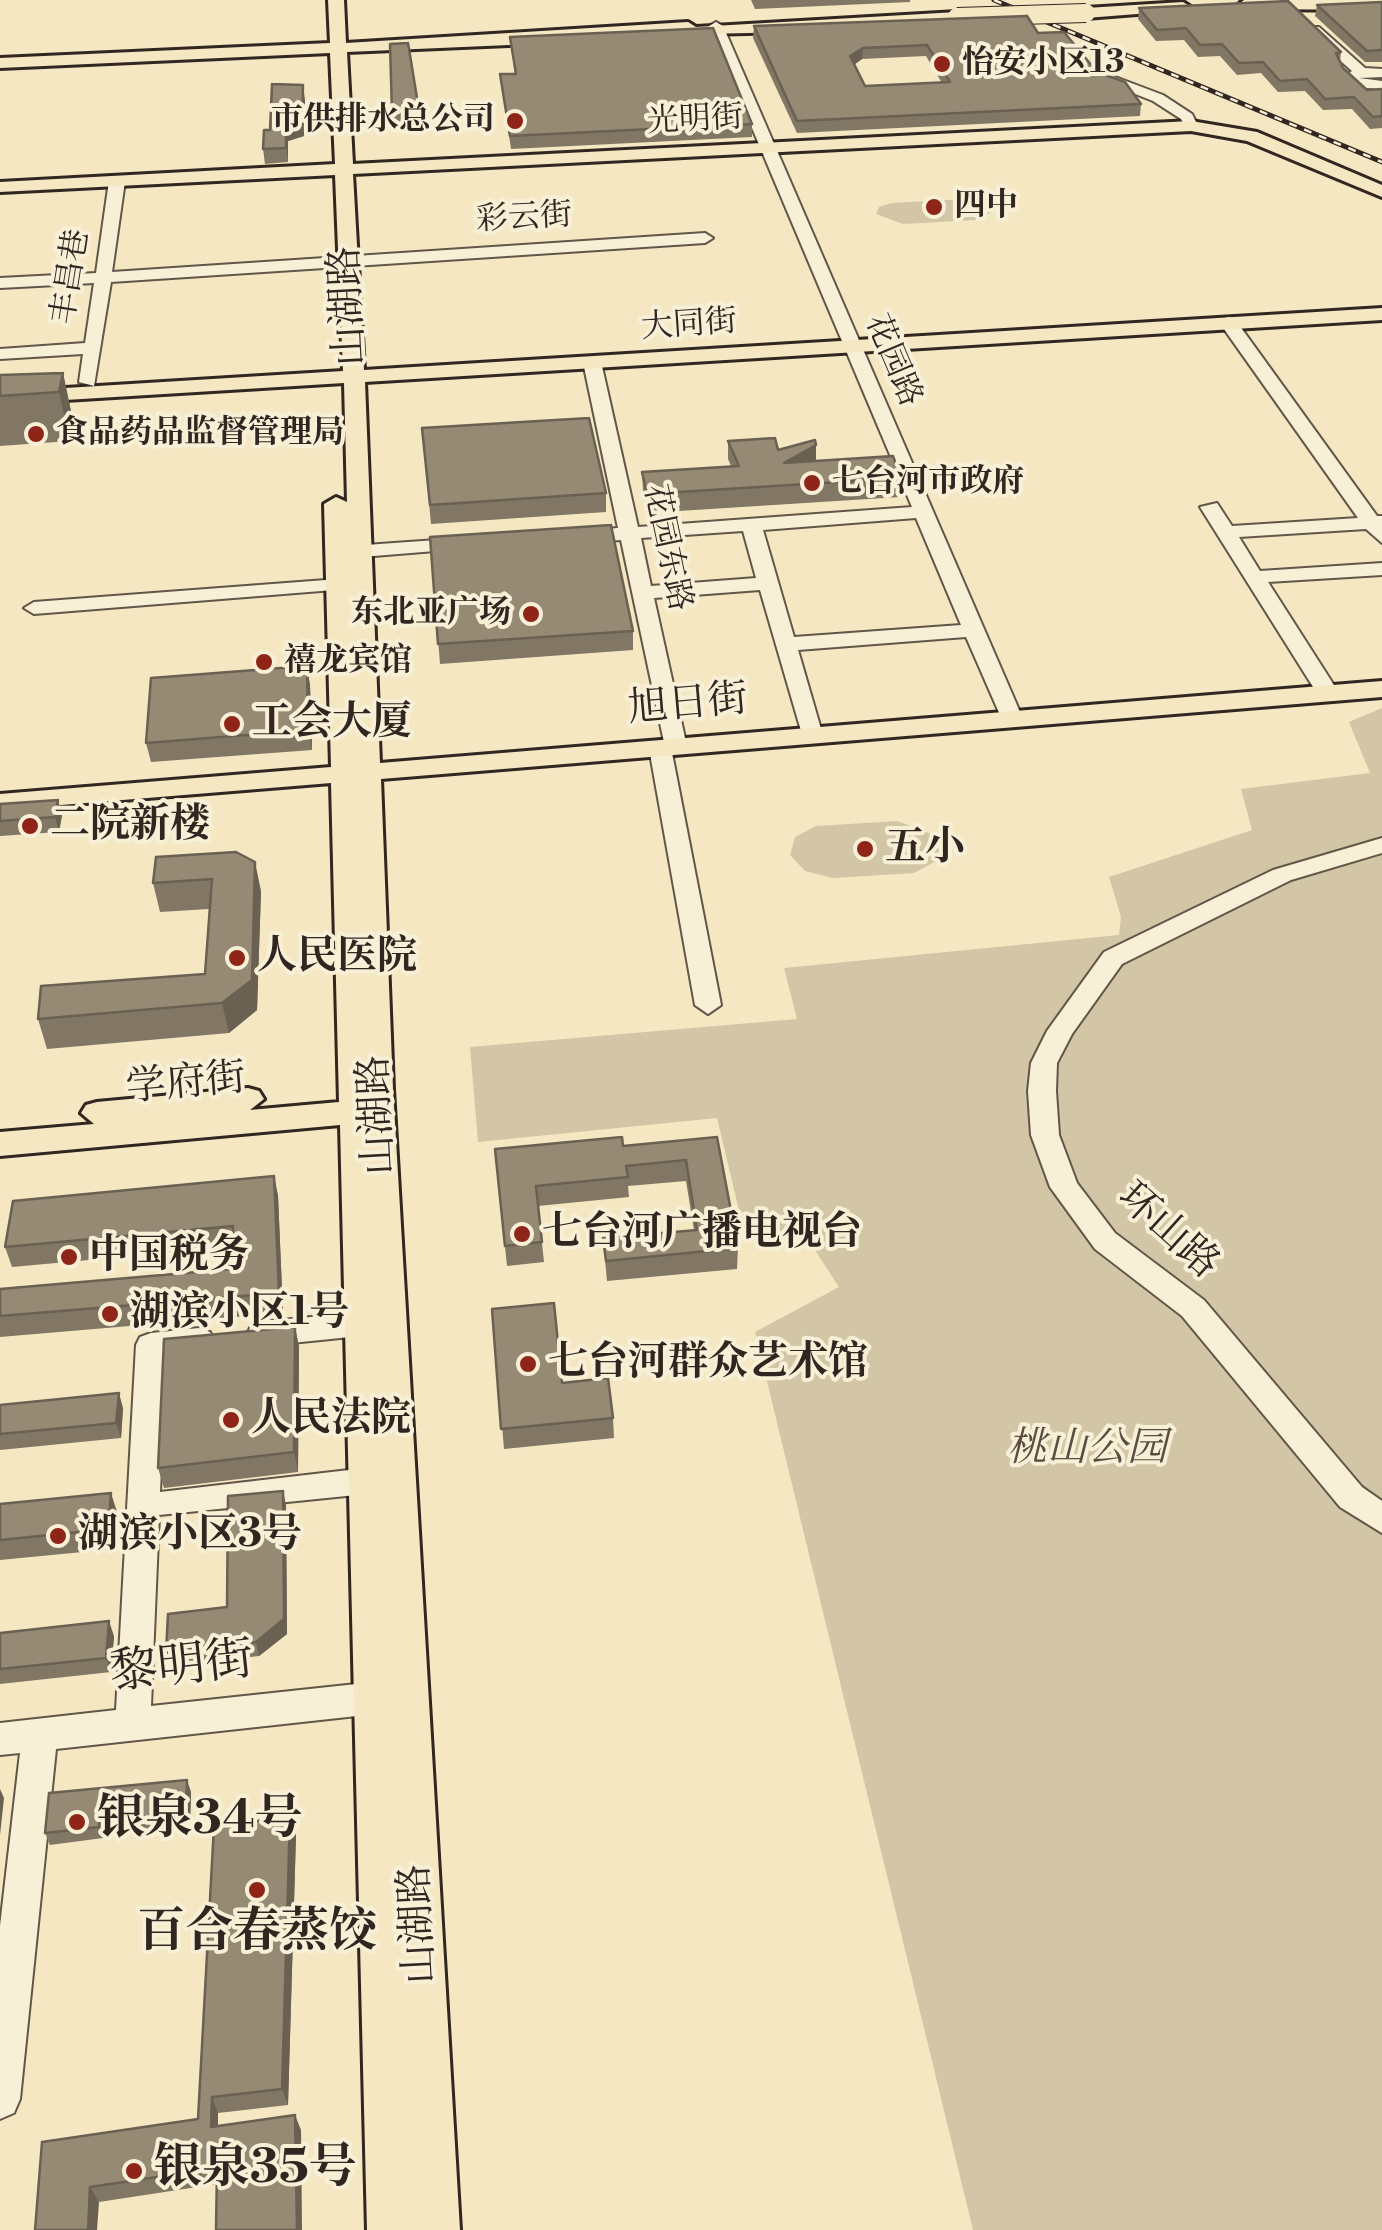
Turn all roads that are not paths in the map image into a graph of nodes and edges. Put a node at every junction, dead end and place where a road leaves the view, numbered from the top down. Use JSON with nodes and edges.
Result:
{"nodes":[{"id":1,"x":324,"y":0,"type":"edge"},
{"id":2,"x":336,"y":0,"type":"edge"},
{"id":3,"x":1285,"y":2,"type":"edge"},
{"id":4,"x":1191,"y":3,"type":"edge"},
{"id":5,"x":1230,"y":4,"type":"edge"},
{"id":6,"x":1382,"y":4,"type":"edge"},
{"id":7,"x":717,"y":28,"type":"junction"},
{"id":8,"x":332,"y":46,"type":"junction"},
{"id":9,"x":0,"y":61,"type":"edge"},
{"id":10,"x":1361,"y":72,"type":"junction"},
{"id":11,"x":1382,"y":74,"type":"edge"},
{"id":12,"x":1110,"y":79,"type":"edge"},
{"id":13,"x":1382,"y":85,"type":"edge"},
{"id":14,"x":1191,"y":126,"type":"junction"},
{"id":15,"x":768,"y":147,"type":"junction"},
{"id":16,"x":335,"y":170,"type":"junction"},
{"id":17,"x":117,"y":181,"type":"junction"},
{"id":18,"x":0,"y":187,"type":"edge"},
{"id":19,"x":1382,"y":192,"type":"edge"},
{"id":20,"x":705,"y":238,"type":"dead end"},
{"id":21,"x":341,"y":262,"type":"junction"},
{"id":22,"x":103,"y":277,"type":"junction"},
{"id":23,"x":2,"y":283,"type":"edge"},
{"id":24,"x":0,"y":303,"type":"edge"},
{"id":25,"x":1382,"y":305,"type":"edge"},
{"id":26,"x":1382,"y":314,"type":"edge"},
{"id":27,"x":1228,"y":322,"type":"junction"},
{"id":28,"x":852,"y":341,"type":"junction"},
{"id":29,"x":92,"y":348,"type":"junction"},
{"id":30,"x":0,"y":354,"type":"edge"},
{"id":31,"x":592,"y":362,"type":"junction"},
{"id":32,"x":344,"y":372,"type":"junction"},
{"id":33,"x":88,"y":382,"type":"junction"},
{"id":34,"x":0,"y":387,"type":"edge"},
{"id":35,"x":0,"y":398,"type":"edge"},
{"id":36,"x":1210,"y":506,"type":"dead end"},
{"id":37,"x":924,"y":512,"type":"junction"},
{"id":38,"x":751,"y":524,"type":"junction"},
{"id":39,"x":1379,"y":527,"type":"edge"},
{"id":40,"x":1226,"y":532,"type":"junction"},
{"id":41,"x":629,"y":533,"type":"junction"},
{"id":42,"x":555,"y":538,"type":"edge"},
{"id":43,"x":481,"y":543,"type":"edge"},
{"id":44,"x":349,"y":553,"type":"junction"},
{"id":45,"x":1382,"y":569,"type":"edge"},
{"id":46,"x":1255,"y":578,"type":"junction"},
{"id":47,"x":768,"y":583,"type":"junction"},
{"id":48,"x":339,"y":585,"type":"junction"},
{"id":49,"x":642,"y":594,"type":"junction"},
{"id":50,"x":34,"y":608,"type":"dead end"},
{"id":51,"x":974,"y":630,"type":"junction"},
{"id":52,"x":786,"y":644,"type":"junction"},
{"id":53,"x":1382,"y":689,"type":"edge"},
{"id":54,"x":1328,"y":694,"type":"junction"},
{"id":55,"x":1012,"y":720,"type":"junction"},
{"id":56,"x":812,"y":736,"type":"junction"},
{"id":57,"x":668,"y":747,"type":"junction"},
{"id":58,"x":354,"y":773,"type":"junction"},
{"id":59,"x":0,"y":802,"type":"edge"},
{"id":60,"x":1382,"y":845,"type":"edge"},
{"id":61,"x":708,"y":1005,"type":"dead end"},
{"id":62,"x":366,"y":1100,"type":"junction"},
{"id":63,"x":0,"y":1122,"type":"edge"},
{"id":64,"x":0,"y":1144,"type":"edge"},
{"id":65,"x":360,"y":1324,"type":"junction"},
{"id":66,"x":366,"y":1481,"type":"junction"},
{"id":67,"x":166,"y":1504,"type":"dead end"},
{"id":68,"x":1382,"y":1520,"type":"edge"},
{"id":69,"x":375,"y":1698,"type":"junction"},
{"id":70,"x":133,"y":1724,"type":"junction"},
{"id":71,"x":40,"y":1735,"type":"junction"},
{"id":72,"x":0,"y":1739,"type":"edge"},
{"id":73,"x":0,"y":2098,"type":"edge"},
{"id":74,"x":392,"y":2230,"type":"edge"},
{"id":75,"x":435,"y":2230,"type":"edge"}],
"edges":[{"from":1,"to":8,"type":"main road","name":"山湖路"},
{"from":2,"to":8,"type":"main road","name":"山湖路"},
{"from":3,"to":5,"type":"main road"},
{"from":3,"to":6,"type":"main road"},
{"from":3,"to":10,"type":"street"},
{"from":4,"to":7,"type":"main road","bridge":true},
{"from":7,"to":8,"type":"main road"},
{"from":7,"to":15,"type":"street","name":"花园路"},
{"from":8,"to":9,"type":"main road"},
{"from":8,"to":16,"type":"main road","name":"山湖路"},
{"from":10,"to":11,"type":"street"},
{"from":10,"to":13,"type":"street"},
{"from":12,"to":14,"type":"street"},
{"from":14,"to":15,"type":"main road","name":"光明街"},
{"from":14,"to":19,"type":"main road","name":"光明街"},
{"from":15,"to":16,"type":"main road","name":"光明街"},
{"from":15,"to":28,"type":"street","name":"花园路"},
{"from":16,"to":17,"type":"main road","name":"光明街"},
{"from":16,"to":21,"type":"main road","name":"山湖路"},
{"from":17,"to":18,"type":"main road","name":"光明街"},
{"from":17,"to":22,"type":"street","name":"丰昌巷"},
{"from":20,"to":21,"type":"street","name":"彩云街"},
{"from":21,"to":22,"type":"street","name":"彩云街"},
{"from":21,"to":32,"type":"main road","name":"山湖路"},
{"from":22,"to":23,"type":"street","name":"彩云街"},
{"from":22,"to":29,"type":"street","name":"丰昌巷"},
{"from":23,"to":24,"type":"street"},
{"from":25,"to":28,"type":"main road","name":"大同街"},
{"from":26,"to":27,"type":"main road","name":"大同街"},
{"from":27,"to":28,"type":"main road","name":"大同街"},
{"from":27,"to":39,"type":"street"},
{"from":28,"to":31,"type":"main road","name":"大同街"},
{"from":28,"to":32,"type":"main road","name":"大同街"},
{"from":28,"to":37,"type":"street","name":"花园路"},
{"from":29,"to":30,"type":"street"},
{"from":29,"to":33,"type":"street","name":"丰昌巷"},
{"from":31,"to":32,"type":"main road","name":"大同街"},
{"from":31,"to":41,"type":"street","name":"花园东路"},
{"from":32,"to":33,"type":"main road","name":"大同街"},
{"from":32,"to":35,"type":"main road","name":"大同街"},
{"from":32,"to":44,"type":"main road","name":"山湖路"},
{"from":33,"to":34,"type":"main road","name":"大同街"},
{"from":36,"to":40,"type":"street"},
{"from":37,"to":38,"type":"street"},
{"from":37,"to":51,"type":"street","name":"花园路"},
{"from":38,"to":41,"type":"street"},
{"from":38,"to":47,"type":"street"},
{"from":39,"to":40,"type":"street"},
{"from":40,"to":46,"type":"street"},
{"from":41,"to":42,"type":"street"},
{"from":41,"to":49,"type":"street","name":"花园东路"},
{"from":43,"to":44,"type":"street"},
{"from":44,"to":48,"type":"main road","name":"山湖路"},
{"from":44,"to":58,"type":"main road","name":"山湖路"},
{"from":45,"to":46,"type":"street"},
{"from":46,"to":54,"type":"street"},
{"from":47,"to":49,"type":"street"},
{"from":47,"to":52,"type":"street"},
{"from":48,"to":50,"type":"street"},
{"from":48,"to":58,"type":"main road","name":"山湖路"},
{"from":49,"to":57,"type":"street","name":"花园东路"},
{"from":51,"to":52,"type":"street"},
{"from":51,"to":55,"type":"street","name":"花园路"},
{"from":52,"to":56,"type":"street"},
{"from":53,"to":54,"type":"main road","name":"旭日街"},
{"from":54,"to":55,"type":"main road","name":"旭日街"},
{"from":55,"to":56,"type":"main road","name":"旭日街"},
{"from":56,"to":57,"type":"main road","name":"旭日街"},
{"from":57,"to":58,"type":"main road","name":"旭日街"},
{"from":57,"to":61,"type":"street","name":"花园东路"},
{"from":58,"to":59,"type":"main road","name":"旭日街"},
{"from":58,"to":62,"type":"main road","name":"山湖路"},
{"from":60,"to":68,"type":"street","name":"环山路"},
{"from":62,"to":63,"type":"main road","name":"学府街"},
{"from":62,"to":64,"type":"main road","name":"学府街"},
{"from":62,"to":65,"type":"main road","name":"山湖路"},
{"from":62,"to":75,"type":"main road","name":"山湖路"},
{"from":65,"to":66,"type":"main road","name":"山湖路"},
{"from":65,"to":70,"type":"street"},
{"from":66,"to":67,"type":"street"},
{"from":66,"to":69,"type":"main road","name":"山湖路"},
{"from":69,"to":70,"type":"street","name":"黎明街"},
{"from":69,"to":74,"type":"main road","name":"山湖路"},
{"from":70,"to":71,"type":"street","name":"黎明街"},
{"from":71,"to":72,"type":"street","name":"黎明街"},
{"from":71,"to":73,"type":"street"}]}
